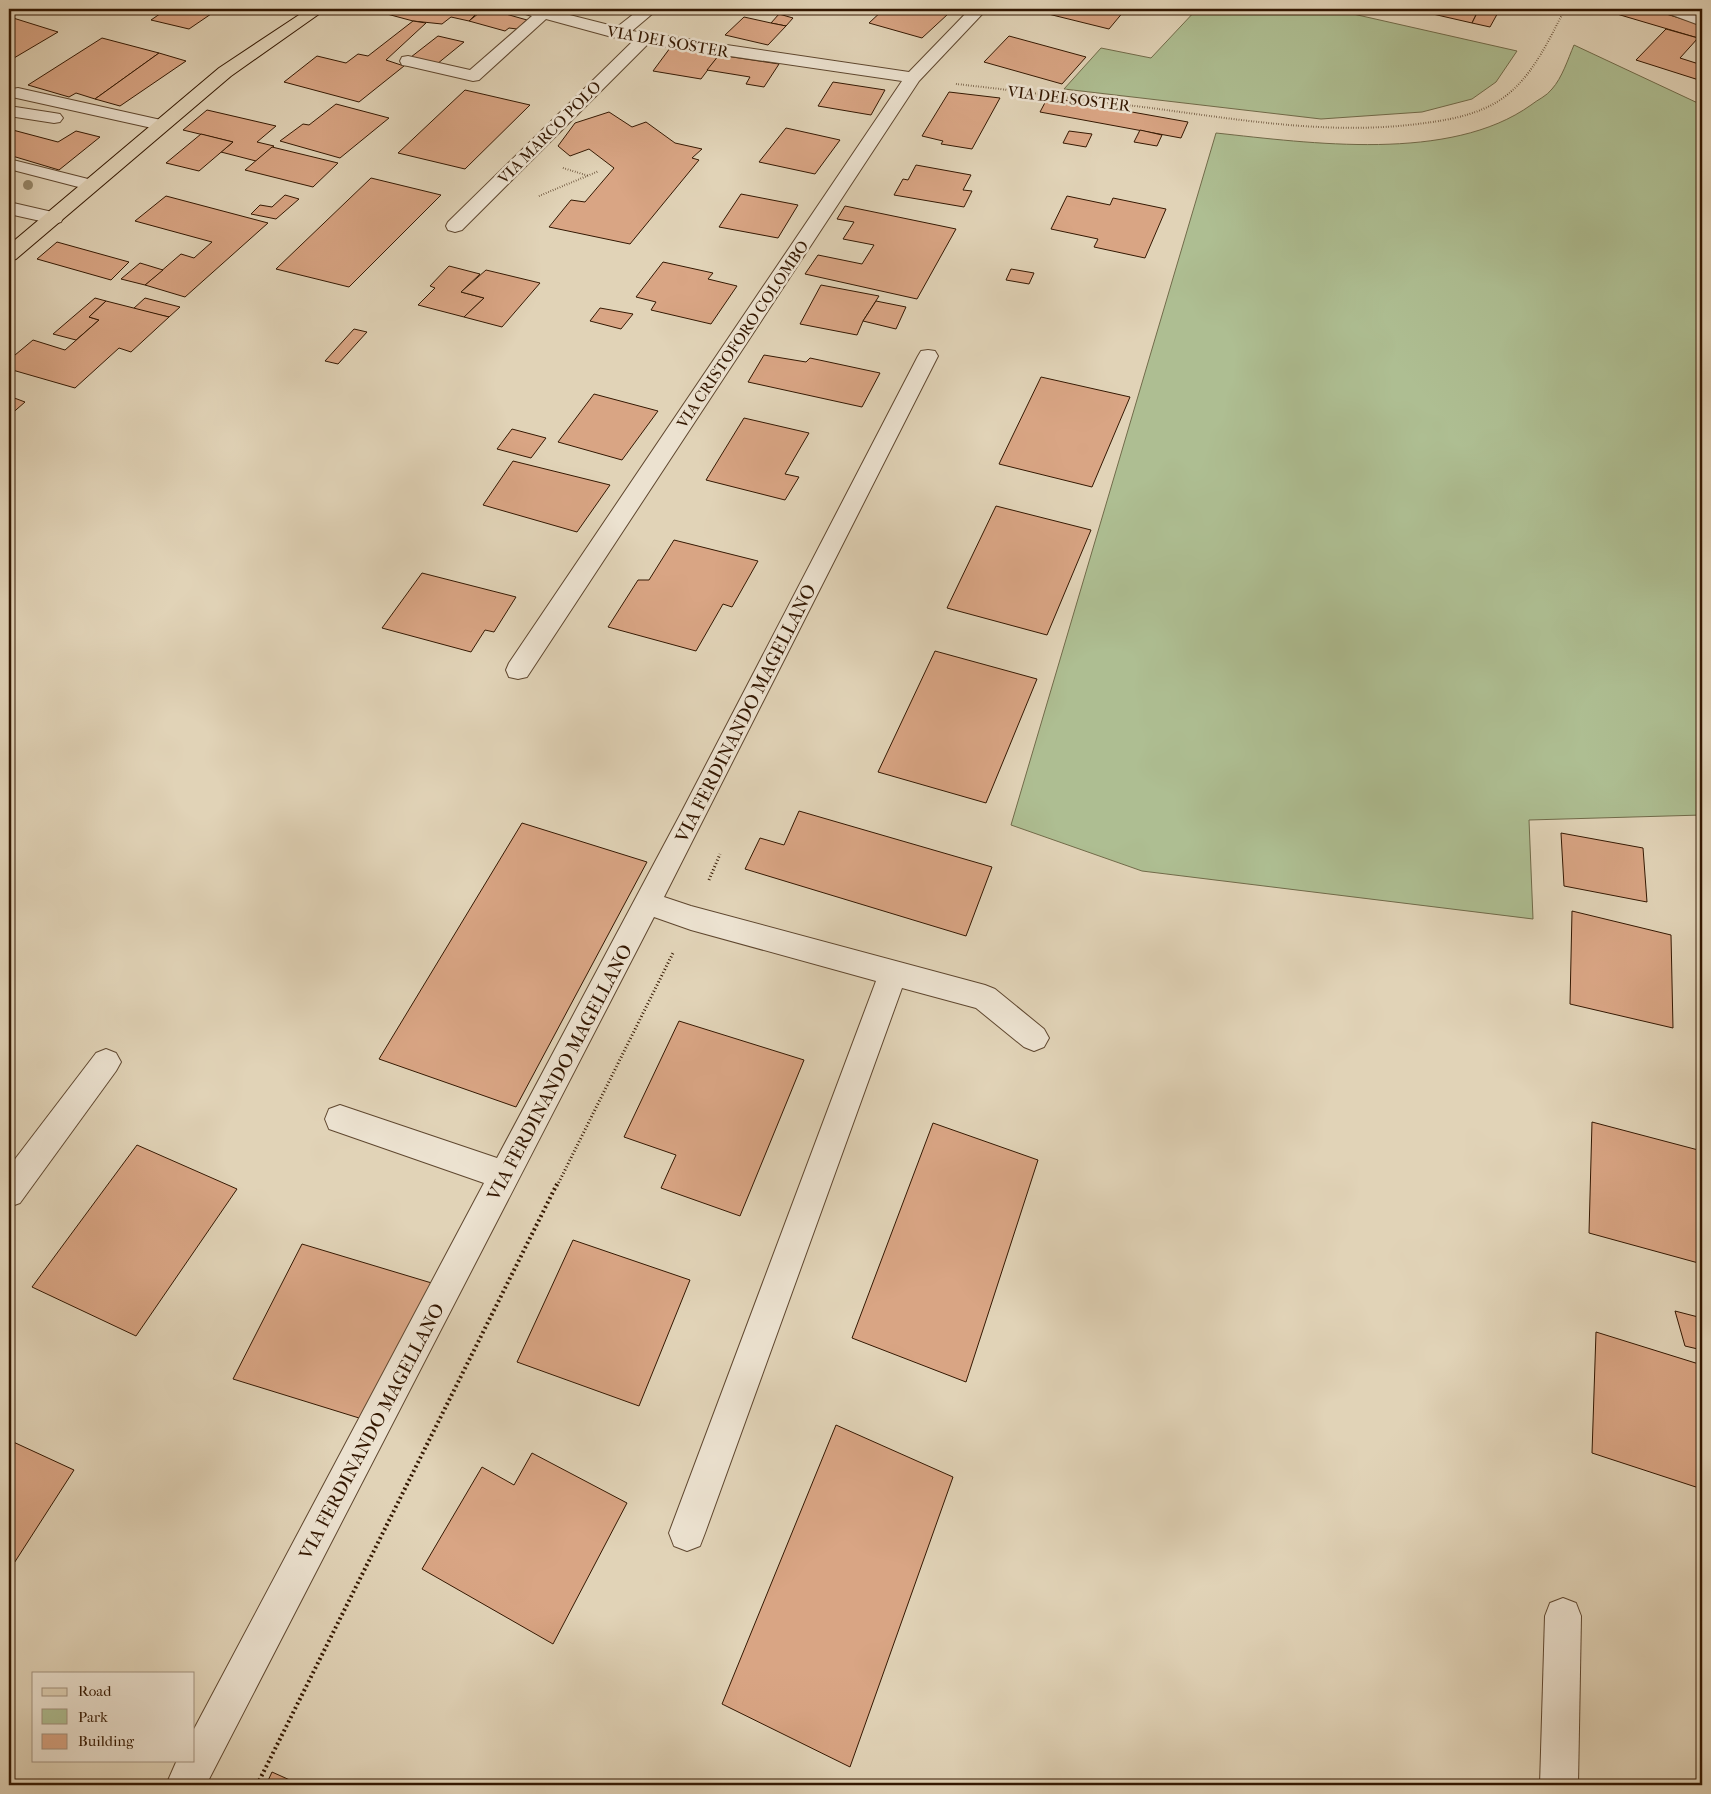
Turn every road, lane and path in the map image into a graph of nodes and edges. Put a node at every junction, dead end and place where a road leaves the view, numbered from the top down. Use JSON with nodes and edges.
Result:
{"nodes":[{"id":1,"x":318,"y":9,"type":"edge"},
{"id":2,"x":525,"y":9,"type":"edge"},
{"id":3,"x":650,"y":9,"type":"edge"},
{"id":4,"x":979,"y":9,"type":"edge"},
{"id":5,"x":1565,"y":9,"type":"edge"},
{"id":6,"x":1670,"y":9,"type":"edge"},
{"id":7,"x":544,"y":14,"type":"junction"},
{"id":8,"x":1702,"y":21,"type":"edge"},
{"id":9,"x":618,"y":34,"type":"junction"},
{"id":10,"x":644,"y":39,"type":"junction"},
{"id":11,"x":408,"y":61,"type":"dead end"},
{"id":12,"x":913,"y":78,"type":"junction"},
{"id":13,"x":18,"y":93,"type":"dead end"},
{"id":14,"x":9,"y":111,"type":"edge"},
{"id":15,"x":155,"y":129,"type":"junction"},
{"id":16,"x":9,"y":164,"type":"edge"},
{"id":17,"x":90,"y":185,"type":"junction"},
{"id":18,"x":9,"y":208,"type":"edge"},
{"id":19,"x":54,"y":218,"type":"junction"},
{"id":20,"x":455,"y":226,"type":"dead end"},
{"id":21,"x":9,"y":255,"type":"edge"},
{"id":22,"x":928,"y":356,"type":"dead end"},
{"id":23,"x":518,"y":670,"type":"dead end"},
{"id":24,"x":647,"y":904,"type":"junction"},
{"id":25,"x":892,"y":973,"type":"junction"},
{"id":26,"x":1034,"y":1038,"type":"dead end"},
{"id":27,"x":106,"y":1062,"type":"dead end"},
{"id":28,"x":340,"y":1119,"type":"dead end"},
{"id":29,"x":504,"y":1175,"type":"junction"},
{"id":30,"x":9,"y":1192,"type":"edge"},
{"id":31,"x":687,"y":1533,"type":"dead end"},
{"id":32,"x":1563,"y":1616,"type":"dead end"},
{"id":33,"x":185,"y":1785,"type":"edge"},
{"id":34,"x":1559,"y":1785,"type":"edge"}],
"edges":[{"from":1,"to":15,"type":"main road"},
{"from":2,"to":7,"type":"street","name":"VIA DEI SOSTER"},
{"from":3,"to":9,"type":"street"},
{"from":4,"to":12,"type":"street","name":"VIA CRISTOFORO COLOMBO"},
{"from":5,"to":12,"type":"path","name":"VIA DEI SOSTER"},
{"from":6,"to":8,"type":"street"},
{"from":7,"to":9,"type":"street","name":"VIA DEI SOSTER"},
{"from":7,"to":11,"type":"street"},
{"from":9,"to":10,"type":"street","name":"VIA DEI SOSTER"},
{"from":10,"to":12,"type":"street","name":"VIA DEI SOSTER"},
{"from":10,"to":20,"type":"street","name":"VIA MARCO POLO"},
{"from":12,"to":23,"type":"street","name":"VIA CRISTOFORO COLOMBO"},
{"from":13,"to":15,"type":"street"},
{"from":14,"to":15,"type":"street"},
{"from":15,"to":17,"type":"main road"},
{"from":16,"to":17,"type":"street"},
{"from":17,"to":19,"type":"main road"},
{"from":18,"to":19,"type":"street"},
{"from":19,"to":21,"type":"main road"},
{"from":22,"to":24,"type":"street","name":"VIA FERDINANDO MAGELLANO"},
{"from":24,"to":25,"type":"street"},
{"from":24,"to":29,"type":"street","name":"VIA FERDINANDO MAGELLANO"},
{"from":25,"to":26,"type":"street"},
{"from":25,"to":31,"type":"street"},
{"from":27,"to":30,"type":"street"},
{"from":28,"to":29,"type":"street"},
{"from":29,"to":33,"type":"street","name":"VIA FERDINANDO MAGELLANO"},
{"from":32,"to":34,"type":"street"}]}
